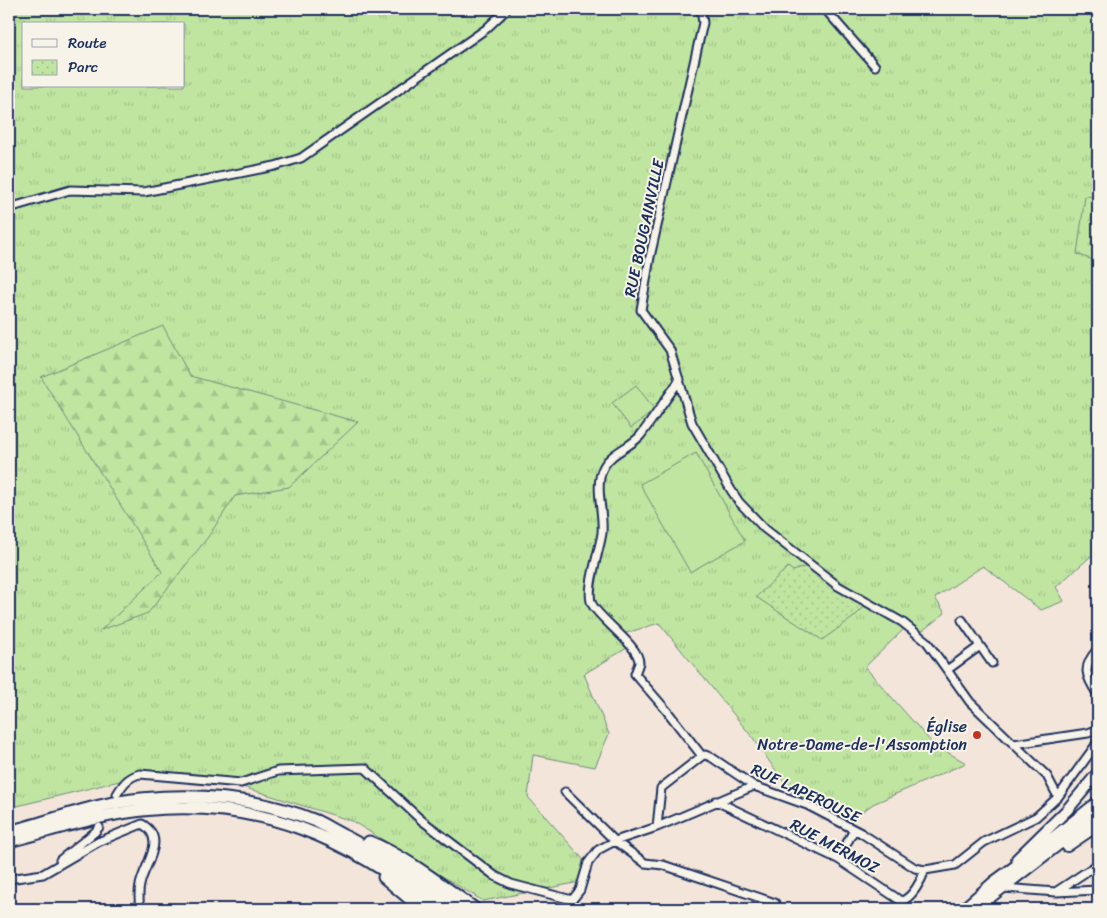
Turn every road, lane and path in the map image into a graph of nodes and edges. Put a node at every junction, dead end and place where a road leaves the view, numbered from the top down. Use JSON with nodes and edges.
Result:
{"nodes":[{"id":1,"x":507,"y":9,"type":"edge"},
{"id":2,"x":701,"y":9,"type":"edge"},
{"id":3,"x":825,"y":9,"type":"edge"},
{"id":4,"x":876,"y":66,"type":"dead end"},
{"id":5,"x":9,"y":208,"type":"edge"},
{"id":6,"x":680,"y":380,"type":"junction"},
{"id":7,"x":962,"y":620,"type":"dead end"},
{"id":8,"x":980,"y":646,"type":"junction"},
{"id":9,"x":1098,"y":649,"type":"edge"},
{"id":10,"x":992,"y":663,"type":"dead end"},
{"id":11,"x":947,"y":670,"type":"junction"},
{"id":12,"x":1098,"y":696,"type":"edge"},
{"id":13,"x":1098,"y":729,"type":"edge"},
{"id":14,"x":1098,"y":742,"type":"edge"},
{"id":15,"x":1014,"y":744,"type":"junction"},
{"id":16,"x":702,"y":756,"type":"junction"},
{"id":17,"x":1098,"y":773,"type":"edge"},
{"id":18,"x":754,"y":786,"type":"junction"},
{"id":19,"x":565,"y":792,"type":"dead end"},
{"id":20,"x":117,"y":794,"type":"dead end"},
{"id":21,"x":1058,"y":797,"type":"junction"},
{"id":22,"x":716,"y":801,"type":"junction"},
{"id":23,"x":1098,"y":802,"type":"edge"},
{"id":24,"x":1098,"y":814,"type":"edge"},
{"id":25,"x":270,"y":818,"type":"junction"},
{"id":26,"x":317,"y":822,"type":"junction"},
{"id":27,"x":1098,"y":825,"type":"edge"},
{"id":28,"x":99,"y":827,"type":"dead end"},
{"id":29,"x":657,"y":827,"type":"junction"},
{"id":30,"x":854,"y":830,"type":"junction"},
{"id":31,"x":9,"y":832,"type":"edge"},
{"id":32,"x":9,"y":841,"type":"edge"},
{"id":33,"x":615,"y":841,"type":"junction"},
{"id":34,"x":838,"y":859,"type":"junction"},
{"id":35,"x":1098,"y":864,"type":"edge"},
{"id":36,"x":925,"y":870,"type":"junction"},
{"id":37,"x":42,"y":874,"type":"junction"},
{"id":38,"x":9,"y":878,"type":"edge"},
{"id":39,"x":999,"y":885,"type":"junction"},
{"id":40,"x":1098,"y":890,"type":"edge"},
{"id":41,"x":1056,"y":892,"type":"junction"},
{"id":42,"x":775,"y":903,"type":"dead end"},
{"id":43,"x":140,"y":909,"type":"edge"},
{"id":44,"x":422,"y":909,"type":"edge"},
{"id":45,"x":440,"y":909,"type":"edge"},
{"id":46,"x":458,"y":909,"type":"edge"},
{"id":47,"x":475,"y":909,"type":"edge"},
{"id":48,"x":963,"y":909,"type":"edge"},
{"id":49,"x":979,"y":909,"type":"edge"}],
"edges":[{"from":1,"to":5,"type":"street"},
{"from":2,"to":6,"type":"street","name":"RUE BOUGAINVILLE"},
{"from":3,"to":4,"type":"street"},
{"from":6,"to":11,"type":"street","name":"RUE BOUGAINVILLE"},
{"from":6,"to":16,"type":"street","name":"RUE LAPEROUSE"},
{"from":7,"to":8,"type":"street"},
{"from":8,"to":10,"type":"street"},
{"from":8,"to":11,"type":"street"},
{"from":9,"to":12,"type":"street"},
{"from":11,"to":15,"type":"street","name":"RUE BOUGAINVILLE"},
{"from":13,"to":15,"type":"street"},
{"from":14,"to":21,"type":"street"},
{"from":15,"to":21,"type":"street","name":"RUE BOUGAINVILLE"},
{"from":16,"to":18,"type":"street","name":"RUE LAPEROUSE"},
{"from":16,"to":29,"type":"street"},
{"from":17,"to":39,"type":"main road"},
{"from":18,"to":22,"type":"street"},
{"from":18,"to":30,"type":"street","name":"RUE LAPEROUSE"},
{"from":19,"to":33,"type":"street"},
{"from":20,"to":33,"type":"street"},
{"from":21,"to":36,"type":"street"},
{"from":22,"to":29,"type":"street"},
{"from":22,"to":34,"type":"street","name":"RUE MERMOZ"},
{"from":23,"to":39,"type":"main road"},
{"from":24,"to":39,"type":"main road"},
{"from":25,"to":32,"type":"highway"},
{"from":25,"to":44,"type":"highway"},
{"from":25,"to":45,"type":"highway"},
{"from":26,"to":31,"type":"highway"},
{"from":26,"to":46,"type":"highway"},
{"from":26,"to":47,"type":"highway"},
{"from":27,"to":39,"type":"main road"},
{"from":28,"to":37,"type":"street"},
{"from":29,"to":33,"type":"street"},
{"from":30,"to":34,"type":"street"},
{"from":30,"to":36,"type":"street","name":"RUE LAPEROUSE"},
{"from":33,"to":42,"type":"street"},
{"from":34,"to":36,"type":"street","name":"RUE MERMOZ"},
{"from":35,"to":41,"type":"street"},
{"from":37,"to":38,"type":"street"},
{"from":37,"to":43,"type":"street"},
{"from":39,"to":41,"type":"street"},
{"from":39,"to":48,"type":"main road"},
{"from":39,"to":49,"type":"main road"},
{"from":40,"to":41,"type":"street"}]}
